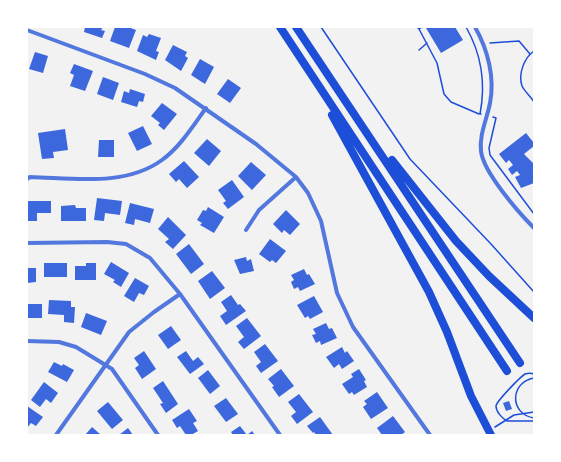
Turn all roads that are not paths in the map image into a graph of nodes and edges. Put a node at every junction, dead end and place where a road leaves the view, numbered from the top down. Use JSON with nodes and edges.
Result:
{"nodes":[{"id":1,"x":280,"y":27,"type":"edge"},
{"id":2,"x":296,"y":27,"type":"edge"},
{"id":3,"x":475,"y":27,"type":"edge"},
{"id":4,"x":27,"y":30,"type":"edge"},
{"id":5,"x":308,"y":70,"type":"junction"},
{"id":6,"x":348,"y":104,"type":"junction"},
{"id":7,"x":206,"y":108,"type":"junction"},
{"id":8,"x":296,"y":177,"type":"junction"},
{"id":9,"x":27,"y":179,"type":"edge"},
{"id":10,"x":534,"y":228,"type":"edge"},
{"id":11,"x":246,"y":230,"type":"dead end"},
{"id":12,"x":27,"y":243,"type":"edge"},
{"id":13,"x":180,"y":294,"type":"junction"},
{"id":14,"x":534,"y":318,"type":"edge"},
{"id":15,"x":27,"y":342,"type":"edge"},
{"id":16,"x":520,"y":363,"type":"dead end"},
{"id":17,"x":105,"y":365,"type":"junction"},
{"id":18,"x":507,"y":371,"type":"dead end"},
{"id":19,"x":491,"y":432,"type":"edge"},
{"id":20,"x":56,"y":435,"type":"edge"},
{"id":21,"x":158,"y":435,"type":"edge"},
{"id":22,"x":280,"y":435,"type":"edge"},
{"id":23,"x":430,"y":435,"type":"edge"}],
"edges":[{"from":1,"to":5,"type":"highway"},
{"from":2,"to":6,"type":"highway"},
{"from":3,"to":10,"type":"street"},
{"from":4,"to":7,"type":"street"},
{"from":5,"to":18,"type":"highway"},
{"from":5,"to":19,"type":"highway"},
{"from":6,"to":14,"type":"highway"},
{"from":6,"to":16,"type":"highway"},
{"from":7,"to":8,"type":"street"},
{"from":7,"to":9,"type":"street"},
{"from":8,"to":11,"type":"street"},
{"from":8,"to":23,"type":"street"},
{"from":12,"to":13,"type":"street"},
{"from":13,"to":17,"type":"street"},
{"from":13,"to":22,"type":"street"},
{"from":15,"to":17,"type":"street"},
{"from":17,"to":20,"type":"street"},
{"from":17,"to":21,"type":"street"}]}
